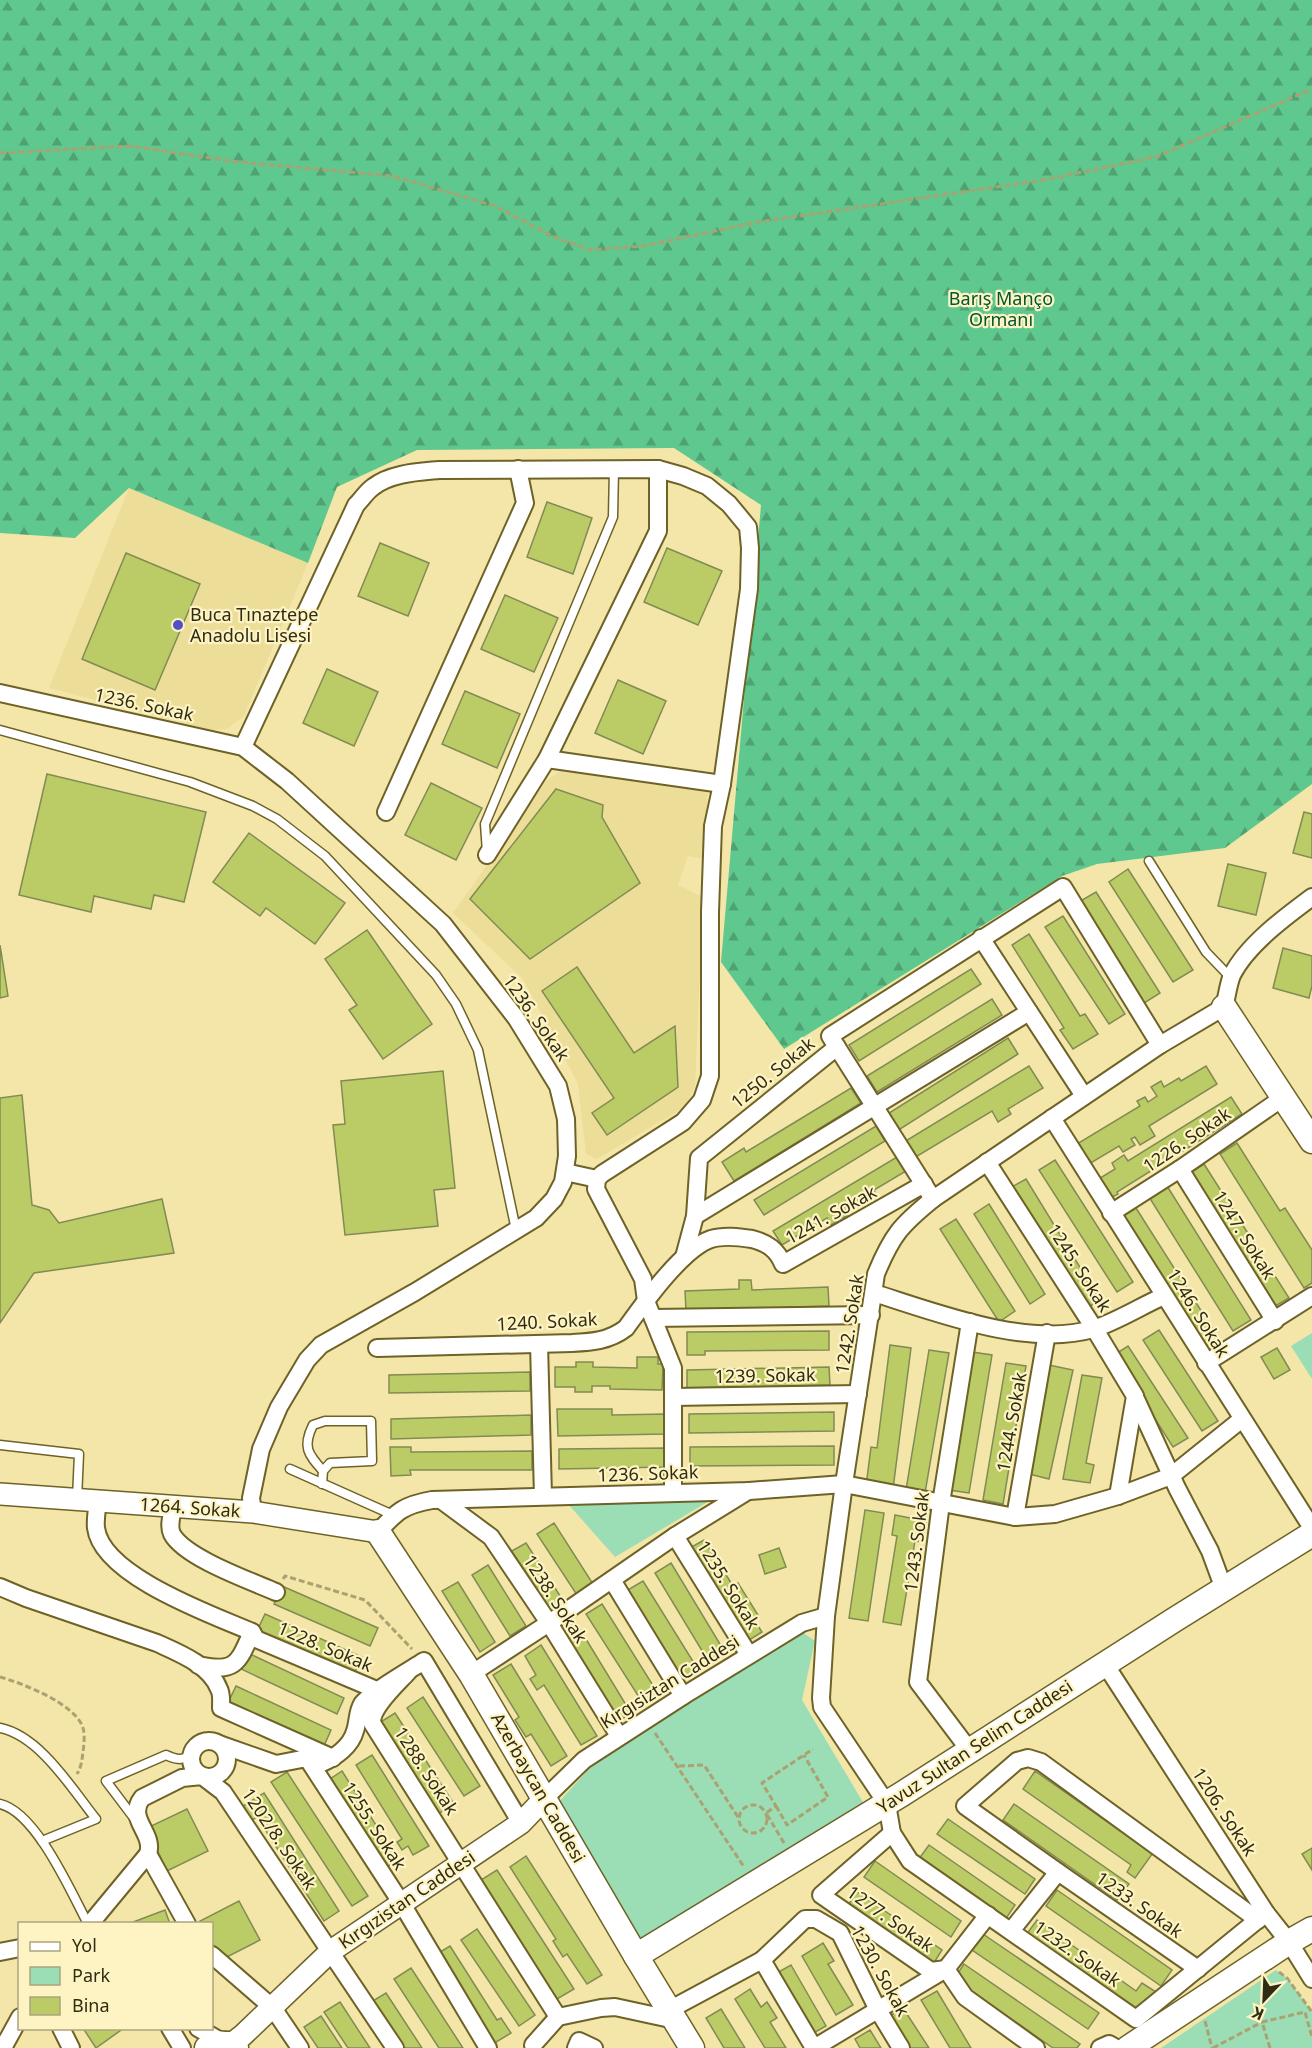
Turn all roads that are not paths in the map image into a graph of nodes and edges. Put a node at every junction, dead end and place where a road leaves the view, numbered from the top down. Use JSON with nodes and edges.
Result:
{"nodes":[{"id":1,"x":518,"y":469,"type":"junction"},
{"id":2,"x":614,"y":469,"type":"junction"},
{"id":3,"x":658,"y":469,"type":"junction"},
{"id":4,"x":0,"y":693,"type":"edge"},
{"id":5,"x":0,"y":730,"type":"edge"},
{"id":6,"x":243,"y":747,"type":"junction"},
{"id":7,"x":547,"y":759,"type":"junction"},
{"id":8,"x":722,"y":784,"type":"junction"},
{"id":9,"x":386,"y":812,"type":"dead end"},
{"id":10,"x":487,"y":855,"type":"joint"},
{"id":11,"x":1149,"y":861,"type":"dead end"},
{"id":12,"x":1312,"y":897,"type":"edge"},
{"id":13,"x":981,"y":938,"type":"junction"},
{"id":14,"x":1231,"y":978,"type":"junction"},
{"id":15,"x":1224,"y":1007,"type":"junction"},
{"id":16,"x":1029,"y":1012,"type":"junction"},
{"id":17,"x":1160,"y":1044,"type":"junction"},
{"id":18,"x":837,"y":1047,"type":"junction"},
{"id":19,"x":1084,"y":1096,"type":"junction"},
{"id":20,"x":1284,"y":1097,"type":"junction"},
{"id":21,"x":875,"y":1107,"type":"junction"},
{"id":22,"x":1052,"y":1118,"type":"junction"},
{"id":23,"x":1312,"y":1141,"type":"edge"},
{"id":24,"x":987,"y":1162,"type":"junction"},
{"id":25,"x":1180,"y":1170,"type":"junction"},
{"id":26,"x":565,"y":1172,"type":"junction"},
{"id":27,"x":597,"y":1179,"type":"junction"},
{"id":28,"x":924,"y":1184,"type":"junction"},
{"id":29,"x":933,"y":1199,"type":"junction"},
{"id":30,"x":1111,"y":1213,"type":"junction"},
{"id":31,"x":695,"y":1216,"type":"junction"},
{"id":32,"x":516,"y":1230,"type":"junction"},
{"id":33,"x":684,"y":1257,"type":"junction"},
{"id":34,"x":874,"y":1293,"type":"junction"},
{"id":35,"x":1164,"y":1296,"type":"junction"},
{"id":36,"x":1312,"y":1296,"type":"edge"},
{"id":37,"x":646,"y":1301,"type":"junction"},
{"id":38,"x":871,"y":1315,"type":"junction"},
{"id":39,"x":653,"y":1318,"type":"junction"},
{"id":40,"x":1275,"y":1321,"type":"junction"},
{"id":41,"x":970,"y":1322,"type":"junction"},
{"id":42,"x":1094,"y":1329,"type":"junction"},
{"id":43,"x":1047,"y":1334,"type":"junction"},
{"id":44,"x":538,"y":1344,"type":"junction"},
{"id":45,"x":377,"y":1348,"type":"dead end"},
{"id":46,"x":1206,"y":1363,"type":"junction"},
{"id":47,"x":858,"y":1394,"type":"junction"},
{"id":48,"x":1135,"y":1396,"type":"junction"},
{"id":49,"x":673,"y":1397,"type":"junction"},
{"id":50,"x":1242,"y":1419,"type":"junction"},
{"id":51,"x":0,"y":1445,"type":"edge"},
{"id":52,"x":290,"y":1469,"type":"dead end"},
{"id":53,"x":323,"y":1471,"type":"junction"},
{"id":54,"x":1171,"y":1476,"type":"junction"},
{"id":55,"x":322,"y":1484,"type":"junction"},
{"id":56,"x":844,"y":1484,"type":"junction"},
{"id":57,"x":749,"y":1491,"type":"junction"},
{"id":58,"x":673,"y":1492,"type":"junction"},
{"id":59,"x":0,"y":1494,"type":"edge"},
{"id":60,"x":543,"y":1496,"type":"junction"},
{"id":61,"x":1118,"y":1496,"type":"junction"},
{"id":62,"x":77,"y":1499,"type":"junction"},
{"id":63,"x":441,"y":1500,"type":"junction"},
{"id":64,"x":98,"y":1501,"type":"junction"},
{"id":65,"x":941,"y":1503,"type":"junction"},
{"id":66,"x":172,"y":1507,"type":"junction"},
{"id":67,"x":253,"y":1512,"type":"junction"},
{"id":68,"x":1015,"y":1517,"type":"junction"},
{"id":69,"x":386,"y":1523,"type":"junction"},
{"id":70,"x":1312,"y":1528,"type":"edge"},
{"id":71,"x":1312,"y":1534,"type":"edge"},
{"id":72,"x":675,"y":1536,"type":"junction"},
{"id":73,"x":612,"y":1580,"type":"junction"},
{"id":74,"x":0,"y":1587,"type":"edge"},
{"id":75,"x":1224,"y":1589,"type":"junction"},
{"id":76,"x":276,"y":1592,"type":"road end"},
{"id":77,"x":826,"y":1616,"type":"junction"},
{"id":78,"x":549,"y":1623,"type":"junction"},
{"id":79,"x":254,"y":1636,"type":"junction"},
{"id":80,"x":749,"y":1655,"type":"junction"},
{"id":81,"x":197,"y":1664,"type":"junction"},
{"id":82,"x":1105,"y":1664,"type":"junction"},
{"id":83,"x":408,"y":1672,"type":"junction"},
{"id":84,"x":471,"y":1674,"type":"junction"},
{"id":85,"x":379,"y":1691,"type":"junction"},
{"id":86,"x":683,"y":1696,"type":"junction"},
{"id":87,"x":0,"y":1728,"type":"edge"},
{"id":88,"x":619,"y":1736,"type":"junction"},
{"id":89,"x":219,"y":1743,"type":"junction"},
{"id":90,"x":970,"y":1751,"type":"junction"},
{"id":91,"x":190,"y":1756,"type":"junction"},
{"id":92,"x":333,"y":1758,"type":"junction"},
{"id":93,"x":314,"y":1768,"type":"junction"},
{"id":94,"x":202,"y":1776,"type":"junction"},
{"id":95,"x":545,"y":1798,"type":"junction"},
{"id":96,"x":0,"y":1804,"type":"edge"},
{"id":97,"x":886,"y":1804,"type":"junction"},
{"id":98,"x":138,"y":1823,"type":"junction"},
{"id":99,"x":521,"y":1823,"type":"junction"},
{"id":100,"x":892,"y":1833,"type":"junction"},
{"id":101,"x":42,"y":1841,"type":"junction"},
{"id":102,"x":148,"y":1854,"type":"junction"},
{"id":103,"x":462,"y":1863,"type":"junction"},
{"id":104,"x":1058,"y":1872,"type":"junction"},
{"id":105,"x":821,"y":1895,"type":"junction"},
{"id":106,"x":402,"y":1904,"type":"junction"},
{"id":107,"x":988,"y":1916,"type":"junction"},
{"id":108,"x":1262,"y":1917,"type":"junction"},
{"id":109,"x":805,"y":1919,"type":"junction"},
{"id":110,"x":88,"y":1922,"type":"edge"},
{"id":111,"x":90,"y":1922,"type":"edge"},
{"id":112,"x":186,"y":1922,"type":"edge"},
{"id":113,"x":1312,"y":1929,"type":"edge"},
{"id":114,"x":1011,"y":1931,"type":"junction"},
{"id":115,"x":1289,"y":1942,"type":"junction"},
{"id":116,"x":18,"y":1948,"type":"edge"},
{"id":117,"x":331,"y":1951,"type":"junction"},
{"id":118,"x":0,"y":1952,"type":"edge"},
{"id":119,"x":213,"y":1956,"type":"edge"},
{"id":120,"x":636,"y":1956,"type":"junction"},
{"id":121,"x":762,"y":1960,"type":"junction"},
{"id":122,"x":946,"y":1969,"type":"junction"},
{"id":123,"x":1198,"y":1970,"type":"junction"},
{"id":124,"x":1312,"y":1978,"type":"edge"},
{"id":125,"x":273,"y":2008,"type":"junction"},
{"id":126,"x":878,"y":2010,"type":"junction"},
{"id":127,"x":672,"y":2015,"type":"junction"},
{"id":128,"x":558,"y":2018,"type":"junction"},
{"id":129,"x":18,"y":2021,"type":"edge"},
{"id":130,"x":62,"y":2030,"type":"edge"},
{"id":131,"x":171,"y":2030,"type":"edge"},
{"id":132,"x":201,"y":2030,"type":"edge"},
{"id":133,"x":222,"y":2046,"type":"edge"},
{"id":134,"x":535,"y":2047,"type":"edge"},
{"id":135,"x":3,"y":2048,"type":"edge"},
{"id":136,"x":71,"y":2048,"type":"edge"},
{"id":137,"x":182,"y":2048,"type":"edge"},
{"id":138,"x":251,"y":2048,"type":"edge"},
{"id":139,"x":300,"y":2048,"type":"edge"},
{"id":140,"x":394,"y":2048,"type":"edge"},
{"id":141,"x":488,"y":2048,"type":"edge"},
{"id":142,"x":576,"y":2048,"type":"edge"},
{"id":143,"x":594,"y":2048,"type":"edge"},
{"id":144,"x":692,"y":2048,"type":"edge"},
{"id":145,"x":814,"y":2048,"type":"edge"},
{"id":146,"x":901,"y":2048,"type":"edge"},
{"id":147,"x":1036,"y":2048,"type":"edge"},
{"id":148,"x":1100,"y":2048,"type":"edge"},
{"id":149,"x":1116,"y":2048,"type":"edge"},
{"id":150,"x":1128,"y":2048,"type":"edge"}],
"edges":[{"from":1,"to":2,"type":"street"},
{"from":1,"to":6,"type":"street"},
{"from":1,"to":9,"type":"street"},
{"from":2,"to":3,"type":"street"},
{"from":2,"to":10,"type":"lane"},
{"from":3,"to":7,"type":"street"},
{"from":3,"to":8,"type":"street"},
{"from":4,"to":6,"type":"street","name":"1236. Sokak"},
{"from":5,"to":32,"type":"lane"},
{"from":6,"to":26,"type":"street","name":"1236. Sokak"},
{"from":7,"to":8,"type":"street"},
{"from":7,"to":10,"type":"street"},
{"from":8,"to":27,"type":"street"},
{"from":11,"to":14,"type":"lane"},
{"from":12,"to":14,"type":"street"},
{"from":13,"to":16,"type":"street"},
{"from":13,"to":17,"type":"street","name":"1250. Sokak"},
{"from":13,"to":18,"type":"street","name":"1250. Sokak"},
{"from":14,"to":15,"type":"street"},
{"from":15,"to":17,"type":"street","name":"1242. Sokak"},
{"from":15,"to":20,"type":"main road"},
{"from":16,"to":19,"type":"street"},
{"from":16,"to":21,"type":"street"},
{"from":17,"to":19,"type":"street","name":"1242. Sokak"},
{"from":18,"to":21,"type":"street"},
{"from":18,"to":31,"type":"street","name":"1250. Sokak"},
{"from":19,"to":22,"type":"street","name":"1242. Sokak"},
{"from":20,"to":23,"type":"main road"},
{"from":20,"to":25,"type":"street","name":"1226. Sokak"},
{"from":21,"to":28,"type":"street"},
{"from":21,"to":31,"type":"street"},
{"from":22,"to":24,"type":"street","name":"1242. Sokak"},
{"from":22,"to":30,"type":"street","name":"1246. Sokak"},
{"from":24,"to":29,"type":"street","name":"1242. Sokak"},
{"from":24,"to":42,"type":"street","name":"1245. Sokak"},
{"from":25,"to":30,"type":"street","name":"1226. Sokak"},
{"from":25,"to":40,"type":"street","name":"1247. Sokak"},
{"from":26,"to":27,"type":"street"},
{"from":26,"to":32,"type":"street","name":"1236. Sokak"},
{"from":27,"to":37,"type":"street"},
{"from":28,"to":29,"type":"street"},
{"from":28,"to":33,"type":"street","name":"1241. Sokak"},
{"from":29,"to":34,"type":"street","name":"1242. Sokak"},
{"from":30,"to":35,"type":"street","name":"1246. Sokak"},
{"from":31,"to":33,"type":"street","name":"1250. Sokak"},
{"from":32,"to":67,"type":"street","name":"1236. Sokak"},
{"from":33,"to":37,"type":"street","name":"1241. Sokak"},
{"from":34,"to":38,"type":"street","name":"1242. Sokak"},
{"from":34,"to":41,"type":"street"},
{"from":35,"to":42,"type":"street"},
{"from":35,"to":46,"type":"street","name":"1246. Sokak"},
{"from":36,"to":40,"type":"street"},
{"from":37,"to":39,"type":"street"},
{"from":37,"to":44,"type":"street","name":"1240. Sokak"},
{"from":38,"to":39,"type":"street"},
{"from":38,"to":47,"type":"street","name":"1242. Sokak"},
{"from":39,"to":49,"type":"street"},
{"from":40,"to":46,"type":"street"},
{"from":41,"to":43,"type":"street"},
{"from":41,"to":65,"type":"street","name":"1243. Sokak"},
{"from":42,"to":43,"type":"street"},
{"from":42,"to":48,"type":"street","name":"1245. Sokak"},
{"from":43,"to":68,"type":"street","name":"1244. Sokak"},
{"from":44,"to":45,"type":"street","name":"1240. Sokak"},
{"from":44,"to":60,"type":"street"},
{"from":46,"to":50,"type":"street","name":"1246. Sokak"},
{"from":47,"to":49,"type":"street","name":"1239. Sokak"},
{"from":47,"to":56,"type":"street","name":"1242. Sokak"},
{"from":48,"to":54,"type":"street","name":"1245. Sokak"},
{"from":48,"to":61,"type":"street"},
{"from":49,"to":58,"type":"street"},
{"from":50,"to":54,"type":"street","name":"1236. Sokak"},
{"from":50,"to":70,"type":"street","name":"1246. Sokak"},
{"from":51,"to":62,"type":"lane"},
{"from":52,"to":55,"type":"lane"},
{"from":53,"to":53,"type":"lane"},
{"from":53,"to":55,"type":"lane"},
{"from":54,"to":61,"type":"street","name":"1236. Sokak"},
{"from":54,"to":75,"type":"street","name":"1245. Sokak"},
{"from":55,"to":69,"type":"lane"},
{"from":56,"to":57,"type":"street","name":"1236. Sokak"},
{"from":56,"to":65,"type":"street","name":"1236. Sokak"},
{"from":56,"to":77,"type":"street","name":"1242. Sokak"},
{"from":57,"to":58,"type":"street","name":"1236. Sokak"},
{"from":57,"to":72,"type":"street","name":"1236. Sokak"},
{"from":58,"to":60,"type":"street","name":"1236. Sokak"},
{"from":59,"to":62,"type":"street","name":"1264. Sokak"},
{"from":60,"to":63,"type":"street","name":"1236. Sokak"},
{"from":61,"to":68,"type":"street","name":"1236. Sokak"},
{"from":62,"to":64,"type":"street","name":"1264. Sokak"},
{"from":63,"to":69,"type":"street","name":"1236. Sokak"},
{"from":63,"to":78,"type":"street","name":"1238. Sokak"},
{"from":64,"to":66,"type":"street","name":"1264. Sokak"},
{"from":64,"to":79,"type":"street","name":"1228. Sokak"},
{"from":65,"to":68,"type":"street","name":"1236. Sokak"},
{"from":65,"to":90,"type":"street","name":"1243. Sokak"},
{"from":66,"to":67,"type":"street","name":"1264. Sokak"},
{"from":66,"to":76,"type":"street"},
{"from":67,"to":69,"type":"street","name":"1264. Sokak"},
{"from":69,"to":84,"type":"main road","name":"Azerbaycan Caddesi"},
{"from":71,"to":75,"type":"main road","name":"Yavuz Sultan Selim Caddesi"},
{"from":72,"to":73,"type":"street","name":"1236. Sokak"},
{"from":72,"to":80,"type":"street","name":"1235. Sokak"},
{"from":73,"to":78,"type":"street","name":"1236. Sokak"},
{"from":73,"to":86,"type":"street"},
{"from":74,"to":81,"type":"street"},
{"from":75,"to":82,"type":"main road","name":"Yavuz Sultan Selim Caddesi"},
{"from":77,"to":80,"type":"street","name":"Kırgısiztan Caddesi"},
{"from":77,"to":97,"type":"street","name":"1242. Sokak"},
{"from":78,"to":84,"type":"street","name":"1236. Sokak"},
{"from":78,"to":88,"type":"street","name":"1238. Sokak"},
{"from":79,"to":81,"type":"street"},
{"from":79,"to":85,"type":"street","name":"1228. Sokak"},
{"from":80,"to":86,"type":"street","name":"Kırgısiztan Caddesi"},
{"from":81,"to":92,"type":"street"},
{"from":82,"to":90,"type":"main road","name":"Yavuz Sultan Selim Caddesi"},
{"from":82,"to":108,"type":"street","name":"1206. Sokak"},
{"from":83,"to":85,"type":"street"},
{"from":83,"to":99,"type":"street"},
{"from":83,"to":103,"type":"street","name":"1288. Sokak"},
{"from":84,"to":95,"type":"main road","name":"Azerbaycan Caddesi"},
{"from":85,"to":92,"type":"street"},
{"from":86,"to":88,"type":"street","name":"Kırgısiztan Caddesi"},
{"from":87,"to":101,"type":"lane"},
{"from":88,"to":95,"type":"street","name":"Kırgısiztan Caddesi"},
{"from":89,"to":91,"type":"street"},
{"from":89,"to":93,"type":"street"},
{"from":89,"to":94,"type":"street"},
{"from":90,"to":97,"type":"main road","name":"Yavuz Sultan Selim Caddesi"},
{"from":91,"to":94,"type":"street"},
{"from":91,"to":98,"type":"lane"},
{"from":92,"to":93,"type":"street"},
{"from":93,"to":106,"type":"street","name":"1255. Sokak"},
{"from":94,"to":98,"type":"street"},
{"from":94,"to":117,"type":"street","name":"1202/8. Sokak"},
{"from":95,"to":99,"type":"street","name":"Kırgızistan Caddesi"},
{"from":95,"to":120,"type":"main road","name":"Azerbaycan Caddesi"},
{"from":96,"to":101,"type":"lane"},
{"from":97,"to":100,"type":"street","name":"1232. Sokak"},
{"from":97,"to":120,"type":"main road","name":"Yavuz Sultan Selim Caddesi"},
{"from":98,"to":102,"type":"street"},
{"from":99,"to":103,"type":"street","name":"Kırgızistan Caddesi"},
{"from":100,"to":105,"type":"street","name":"1277. Sokak"},
{"from":100,"to":107,"type":"street","name":"1232. Sokak"},
{"from":101,"to":110,"type":"lane"},
{"from":102,"to":111,"type":"street"},
{"from":102,"to":112,"type":"street"},
{"from":103,"to":106,"type":"street","name":"Kırgızistan Caddesi"},
{"from":103,"to":128,"type":"street","name":"1288. Sokak"},
{"from":104,"to":108,"type":"street","name":"1233. Sokak"},
{"from":104,"to":114,"type":"street"},
{"from":104,"to":123,"type":"street","name":"1233. Sokak"},
{"from":105,"to":109,"type":"street"},
{"from":105,"to":122,"type":"street","name":"1277. Sokak"},
{"from":106,"to":117,"type":"street","name":"Kırgızistan Caddesi"},
{"from":106,"to":141,"type":"street","name":"1255. Sokak"},
{"from":107,"to":114,"type":"street","name":"1232. Sokak"},
{"from":107,"to":122,"type":"street"},
{"from":108,"to":115,"type":"street","name":"1206. Sokak"},
{"from":108,"to":123,"type":"street","name":"1232. Sokak"},
{"from":109,"to":121,"type":"street"},
{"from":109,"to":126,"type":"street","name":"1230. Sokak"},
{"from":113,"to":115,"type":"main road"},
{"from":114,"to":123,"type":"street","name":"1232. Sokak"},
{"from":115,"to":124,"type":"street","name":"1206. Sokak"},
{"from":115,"to":150,"type":"main road"},
{"from":116,"to":118,"type":"street"},
{"from":117,"to":125,"type":"street","name":"Kırgızistan Caddesi"},
{"from":117,"to":140,"type":"street","name":"1202/8. Sokak"},
{"from":119,"to":125,"type":"street"},
{"from":120,"to":127,"type":"main road","name":"Azerbaycan Caddesi"},
{"from":121,"to":127,"type":"street"},
{"from":121,"to":145,"type":"street"},
{"from":122,"to":126,"type":"street"},
{"from":122,"to":147,"type":"street","name":"1277. Sokak"},
{"from":125,"to":133,"type":"street","name":"Kırgızistan Caddesi"},
{"from":125,"to":138,"type":"street","name":"Kırgızistan Caddesi"},
{"from":125,"to":139,"type":"street"},
{"from":126,"to":145,"type":"street"},
{"from":126,"to":146,"type":"street","name":"1230. Sokak"},
{"from":127,"to":128,"type":"street"},
{"from":127,"to":144,"type":"main road","name":"Azerbaycan Caddesi"},
{"from":128,"to":134,"type":"street"},
{"from":129,"to":135,"type":"street"},
{"from":130,"to":136,"type":"street"},
{"from":131,"to":137,"type":"street"},
{"from":132,"to":133,"type":"street","name":"Kırgızistan Caddesi"},
{"from":142,"to":143,"type":"street"},
{"from":148,"to":149,"type":"street"}]}
